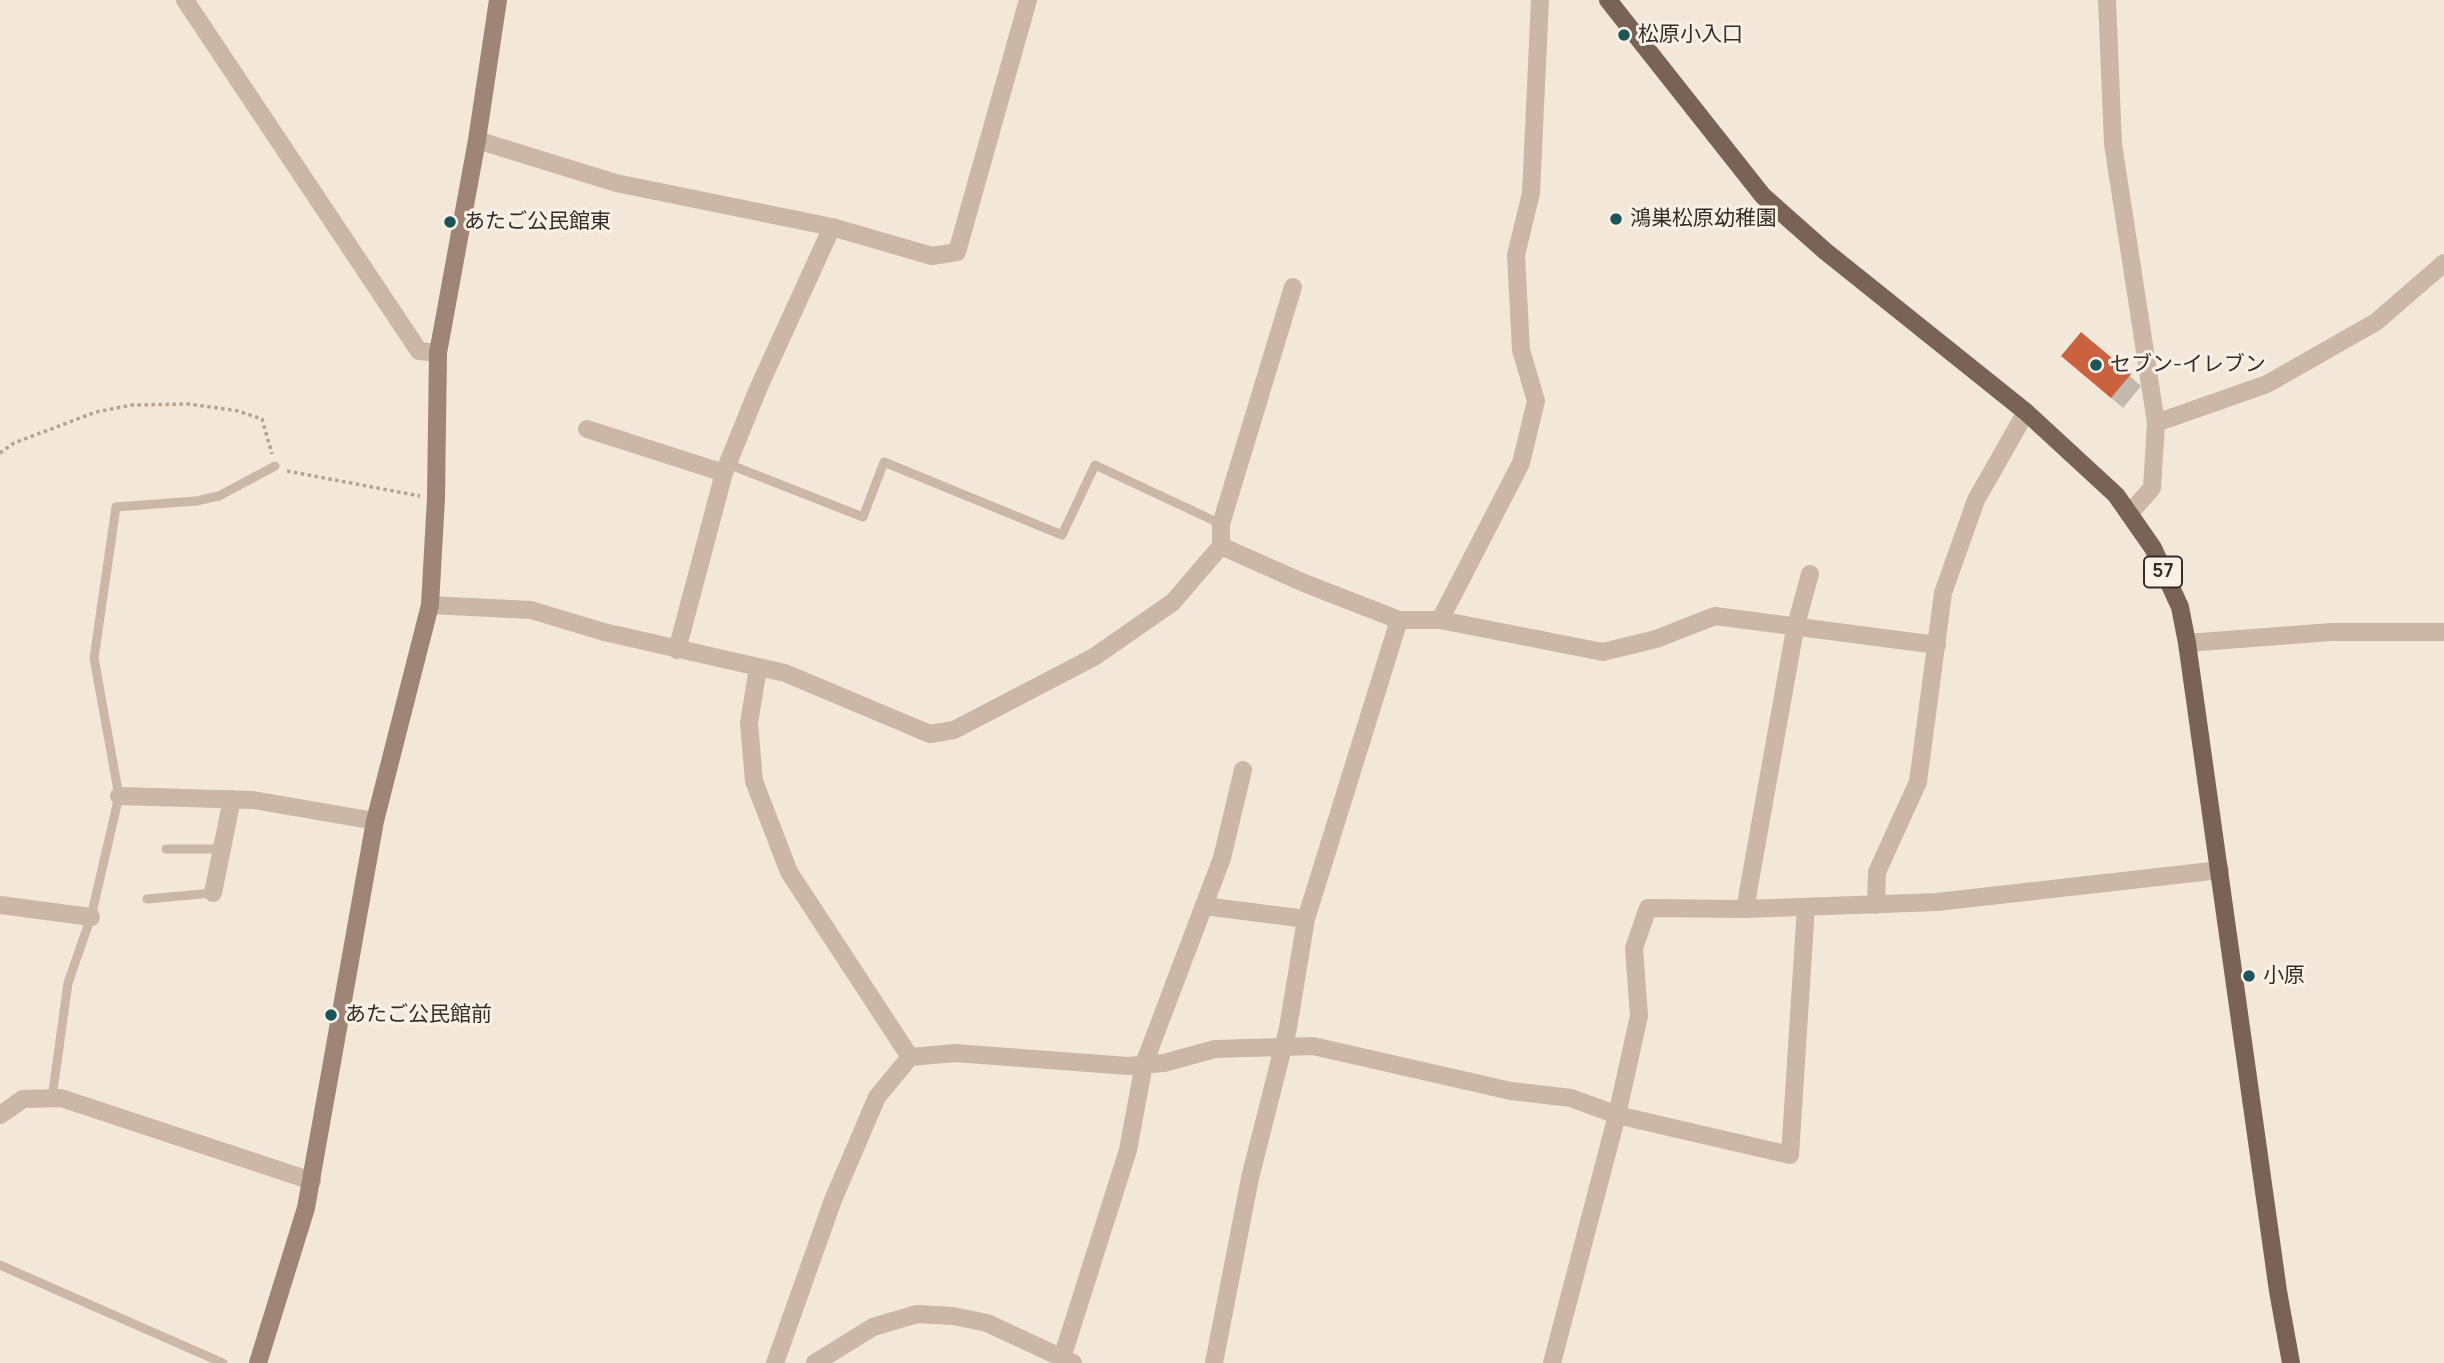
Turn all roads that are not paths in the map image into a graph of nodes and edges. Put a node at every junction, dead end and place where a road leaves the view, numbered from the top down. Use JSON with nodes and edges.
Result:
{"nodes":[{"id":1,"x":185,"y":0,"type":"edge"},
{"id":2,"x":498,"y":0,"type":"edge"},
{"id":3,"x":1028,"y":0,"type":"edge"},
{"id":4,"x":1539,"y":0,"type":"edge"},
{"id":5,"x":1608,"y":0,"type":"edge"},
{"id":6,"x":2108,"y":0,"type":"edge"},
{"id":7,"x":477,"y":140,"type":"junction"},
{"id":8,"x":832,"y":227,"type":"junction"},
{"id":9,"x":2444,"y":263,"type":"edge"},
{"id":10,"x":1293,"y":286,"type":"dead end"},
{"id":11,"x":438,"y":353,"type":"junction"},
{"id":12,"x":2026,"y":412,"type":"junction"},
{"id":13,"x":2156,"y":423,"type":"junction"},
{"id":14,"x":587,"y":429,"type":"dead end"},
{"id":15,"x":275,"y":466,"type":"road end"},
{"id":16,"x":726,"y":468,"type":"junction"},
{"id":17,"x":2129,"y":514,"type":"junction"},
{"id":18,"x":1222,"y":524,"type":"junction"},
{"id":19,"x":1221,"y":546,"type":"junction"},
{"id":20,"x":1810,"y":574,"type":"dead end"},
{"id":21,"x":430,"y":605,"type":"junction"},
{"id":22,"x":1399,"y":620,"type":"junction"},
{"id":23,"x":1440,"y":620,"type":"junction"},
{"id":24,"x":1795,"y":629,"type":"junction"},
{"id":25,"x":2444,"y":632,"type":"edge"},
{"id":26,"x":2187,"y":643,"type":"junction"},
{"id":27,"x":1937,"y":645,"type":"junction"},
{"id":28,"x":677,"y":650,"type":"junction"},
{"id":29,"x":758,"y":668,"type":"junction"},
{"id":30,"x":1243,"y":770,"type":"dead end"},
{"id":31,"x":119,"y":796,"type":"junction"},
{"id":32,"x":232,"y":799,"type":"junction"},
{"id":33,"x":375,"y":821,"type":"junction"},
{"id":34,"x":166,"y":849,"type":"dead end"},
{"id":35,"x":222,"y":849,"type":"junction"},
{"id":36,"x":2220,"y":870,"type":"junction"},
{"id":37,"x":213,"y":893,"type":"joint"},
{"id":38,"x":147,"y":899,"type":"dead end"},
{"id":39,"x":0,"y":905,"type":"edge"},
{"id":40,"x":1876,"y":905,"type":"junction"},
{"id":41,"x":1204,"y":906,"type":"junction"},
{"id":42,"x":1807,"y":907,"type":"junction"},
{"id":43,"x":1745,"y":909,"type":"junction"},
{"id":44,"x":91,"y":917,"type":"junction"},
{"id":45,"x":1306,"y":919,"type":"junction"},
{"id":46,"x":1281,"y":1048,"type":"junction"},
{"id":47,"x":910,"y":1057,"type":"junction"},
{"id":48,"x":1144,"y":1065,"type":"junction"},
{"id":49,"x":52,"y":1098,"type":"junction"},
{"id":50,"x":0,"y":1115,"type":"edge"},
{"id":51,"x":1617,"y":1115,"type":"junction"},
{"id":52,"x":312,"y":1181,"type":"junction"},
{"id":53,"x":0,"y":1265,"type":"edge"},
{"id":54,"x":1068,"y":1360,"type":"edge"},
{"id":55,"x":223,"y":1363,"type":"edge"},
{"id":56,"x":258,"y":1363,"type":"edge"},
{"id":57,"x":775,"y":1363,"type":"edge"},
{"id":58,"x":815,"y":1363,"type":"edge"},
{"id":59,"x":1214,"y":1363,"type":"edge"},
{"id":60,"x":1552,"y":1363,"type":"edge"},
{"id":61,"x":2291,"y":1363,"type":"edge"}],
"edges":[{"from":1,"to":11,"type":"street"},
{"from":2,"to":7,"type":"street"},
{"from":3,"to":8,"type":"street"},
{"from":4,"to":23,"type":"street"},
{"from":5,"to":12,"type":"main road","number":"57"},
{"from":6,"to":13,"type":"street"},
{"from":7,"to":8,"type":"street"},
{"from":7,"to":11,"type":"street"},
{"from":8,"to":16,"type":"street"},
{"from":9,"to":13,"type":"street"},
{"from":10,"to":18,"type":"street"},
{"from":11,"to":21,"type":"street"},
{"from":12,"to":17,"type":"main road","number":"57"},
{"from":12,"to":27,"type":"street"},
{"from":13,"to":17,"type":"street"},
{"from":14,"to":16,"type":"street"},
{"from":15,"to":31,"type":"lane"},
{"from":16,"to":18,"type":"lane"},
{"from":16,"to":28,"type":"street"},
{"from":17,"to":26,"type":"main road","number":"57"},
{"from":18,"to":19,"type":"street"},
{"from":19,"to":22,"type":"street"},
{"from":19,"to":29,"type":"street"},
{"from":20,"to":24,"type":"street"},
{"from":21,"to":28,"type":"street"},
{"from":21,"to":33,"type":"street"},
{"from":22,"to":23,"type":"street"},
{"from":22,"to":45,"type":"street"},
{"from":23,"to":24,"type":"street"},
{"from":24,"to":27,"type":"street"},
{"from":24,"to":43,"type":"street"},
{"from":25,"to":26,"type":"street"},
{"from":26,"to":36,"type":"main road","number":"57"},
{"from":27,"to":40,"type":"street"},
{"from":28,"to":29,"type":"street"},
{"from":29,"to":47,"type":"street"},
{"from":30,"to":41,"type":"street"},
{"from":31,"to":32,"type":"street"},
{"from":31,"to":44,"type":"lane"},
{"from":32,"to":33,"type":"street"},
{"from":32,"to":35,"type":"street"},
{"from":33,"to":52,"type":"street"},
{"from":34,"to":35,"type":"lane"},
{"from":35,"to":37,"type":"street"},
{"from":36,"to":40,"type":"street"},
{"from":36,"to":61,"type":"main road","number":"57"},
{"from":37,"to":38,"type":"lane"},
{"from":39,"to":44,"type":"street"},
{"from":40,"to":42,"type":"street"},
{"from":41,"to":45,"type":"street"},
{"from":41,"to":48,"type":"street"},
{"from":42,"to":43,"type":"street"},
{"from":42,"to":51,"type":"street"},
{"from":43,"to":51,"type":"street"},
{"from":44,"to":49,"type":"lane"},
{"from":45,"to":46,"type":"street"},
{"from":46,"to":48,"type":"street"},
{"from":46,"to":51,"type":"street"},
{"from":46,"to":59,"type":"street"},
{"from":47,"to":48,"type":"street"},
{"from":47,"to":57,"type":"street"},
{"from":48,"to":54,"type":"street"},
{"from":49,"to":50,"type":"street"},
{"from":49,"to":52,"type":"street"},
{"from":51,"to":60,"type":"street"},
{"from":52,"to":56,"type":"street"},
{"from":53,"to":55,"type":"lane"},
{"from":54,"to":58,"type":"street"}]}
